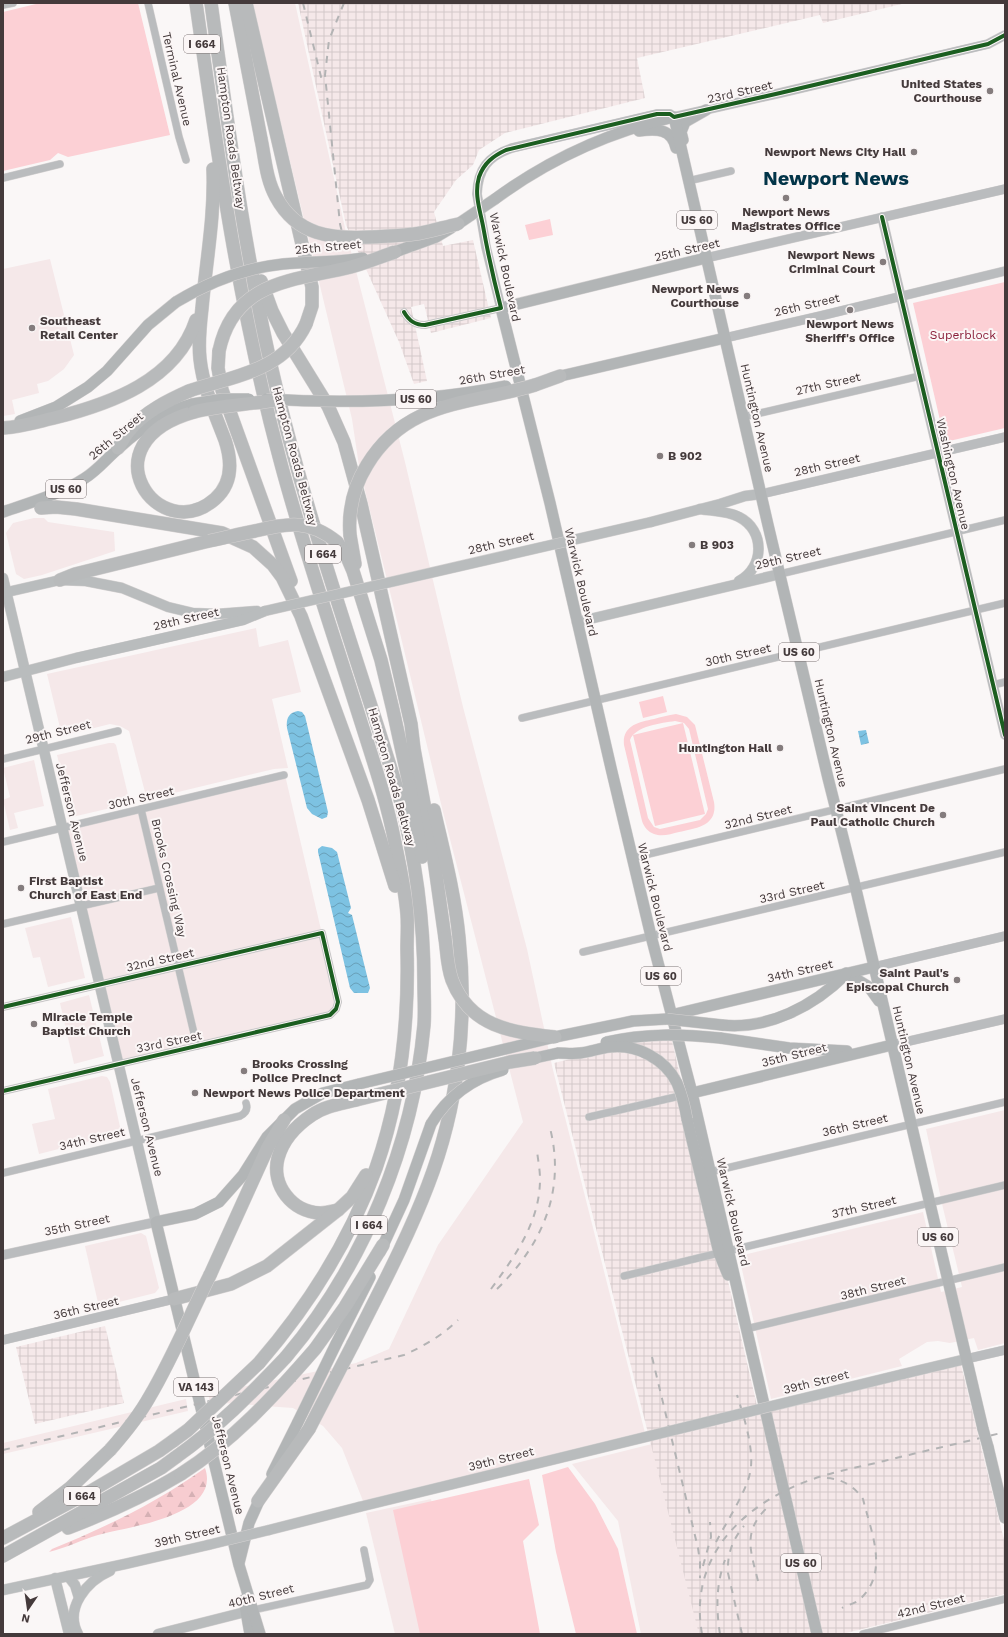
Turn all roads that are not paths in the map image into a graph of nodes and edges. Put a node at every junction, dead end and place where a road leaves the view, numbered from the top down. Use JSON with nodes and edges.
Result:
{"nodes":[{"id":1,"x":13,"y":3,"type":"edge"},
{"id":2,"x":148,"y":3,"type":"edge"},
{"id":3,"x":196,"y":3,"type":"edge"},
{"id":4,"x":211,"y":3,"type":"edge"},
{"id":5,"x":241,"y":4,"type":"edge"},
{"id":6,"x":3,"y":5,"type":"edge"},
{"id":7,"x":1005,"y":36,"type":"edge"},
{"id":8,"x":1005,"y":41,"type":"edge"},
{"id":9,"x":988,"y":44,"type":"junction"},
{"id":10,"x":208,"y":86,"type":"junction"},
{"id":11,"x":706,"y":110,"type":"junction"},
{"id":12,"x":674,"y":117,"type":"junction"},
{"id":13,"x":617,"y":135,"type":"junction"},
{"id":14,"x":186,"y":160,"type":"dead end"},
{"id":15,"x":684,"y":160,"type":"junction"},
{"id":16,"x":60,"y":164,"type":"dead end"},
{"id":17,"x":484,"y":167,"type":"joint"},
{"id":18,"x":731,"y":171,"type":"dead end"},
{"id":19,"x":3,"y":178,"type":"edge"},
{"id":20,"x":688,"y":181,"type":"junction"},
{"id":21,"x":1005,"y":188,"type":"edge"},
{"id":22,"x":240,"y":205,"type":"junction"},
{"id":23,"x":882,"y":217,"type":"junction"},
{"id":24,"x":458,"y":224,"type":"junction"},
{"id":25,"x":395,"y":252,"type":"junction"},
{"id":26,"x":706,"y":258,"type":"junction"},
{"id":27,"x":1005,"y":271,"type":"edge"},
{"id":28,"x":900,"y":296,"type":"junction"},
{"id":29,"x":202,"y":299,"type":"junction"},
{"id":30,"x":500,"y":308,"type":"junction"},
{"id":31,"x":404,"y":312,"type":"dead end"},
{"id":32,"x":725,"y":338,"type":"junction"},
{"id":33,"x":560,"y":376,"type":"joint"},
{"id":34,"x":920,"y":376,"type":"junction"},
{"id":35,"x":534,"y":383,"type":"junction"},
{"id":36,"x":275,"y":400,"type":"joint"},
{"id":37,"x":193,"y":408,"type":"junction"},
{"id":38,"x":743,"y":417,"type":"junction"},
{"id":39,"x":3,"y":428,"type":"edge"},
{"id":40,"x":1005,"y":437,"type":"edge"},
{"id":41,"x":118,"y":448,"type":"junction"},
{"id":42,"x":938,"y":452,"type":"junction"},
{"id":43,"x":761,"y":494,"type":"junction"},
{"id":44,"x":41,"y":508,"type":"joint"},
{"id":45,"x":700,"y":509,"type":"junction"},
{"id":46,"x":3,"y":513,"type":"edge"},
{"id":47,"x":1005,"y":520,"type":"edge"},
{"id":48,"x":957,"y":532,"type":"junction"},
{"id":49,"x":780,"y":574,"type":"junction"},
{"id":50,"x":3,"y":578,"type":"edge"},
{"id":51,"x":60,"y":580,"type":"junction"},
{"id":52,"x":728,"y":586,"type":"junction"},
{"id":53,"x":4,"y":592,"type":"edge"},
{"id":54,"x":363,"y":601,"type":"junction"},
{"id":55,"x":1005,"y":603,"type":"edge"},
{"id":56,"x":975,"y":610,"type":"junction"},
{"id":57,"x":265,"y":611,"type":"junction"},
{"id":58,"x":301,"y":616,"type":"junction"},
{"id":59,"x":577,"y":622,"type":"junction"},
{"id":60,"x":799,"y":652,"type":"junction"},
{"id":61,"x":25,"y":671,"type":"junction"},
{"id":62,"x":3,"y":677,"type":"edge"},
{"id":63,"x":1005,"y":682,"type":"edge"},
{"id":64,"x":993,"y":684,"type":"junction"},
{"id":65,"x":595,"y":700,"type":"junction"},
{"id":66,"x":522,"y":718,"type":"dead end"},
{"id":67,"x":411,"y":724,"type":"junction"},
{"id":68,"x":118,"y":731,"type":"dead end"},
{"id":69,"x":1005,"y":734,"type":"edge"},
{"id":70,"x":43,"y":749,"type":"junction"},
{"id":71,"x":3,"y":759,"type":"edge"},
{"id":72,"x":1005,"y":769,"type":"edge"},
{"id":73,"x":284,"y":775,"type":"dead end"},
{"id":74,"x":141,"y":809,"type":"junction"},
{"id":75,"x":836,"y":809,"type":"junction"},
{"id":76,"x":62,"y":828,"type":"junction"},
{"id":77,"x":3,"y":842,"type":"edge"},
{"id":78,"x":1005,"y":852,"type":"edge"},
{"id":79,"x":632,"y":858,"type":"junction"},
{"id":80,"x":159,"y":888,"type":"junction"},
{"id":81,"x":856,"y":888,"type":"junction"},
{"id":82,"x":81,"y":906,"type":"junction"},
{"id":83,"x":3,"y":924,"type":"edge"},
{"id":84,"x":651,"y":936,"type":"junction"},
{"id":85,"x":1005,"y":936,"type":"edge"},
{"id":86,"x":407,"y":943,"type":"junction"},
{"id":87,"x":583,"y":952,"type":"dead end"},
{"id":88,"x":178,"y":966,"type":"junction"},
{"id":89,"x":874,"y":967,"type":"junction"},
{"id":90,"x":846,"y":973,"type":"junction"},
{"id":91,"x":100,"y":985,"type":"junction"},
{"id":92,"x":3,"y":1007,"type":"edge"},
{"id":93,"x":336,"y":1009,"type":"joint"},
{"id":94,"x":884,"y":1010,"type":"junction"},
{"id":95,"x":671,"y":1015,"type":"junction"},
{"id":96,"x":1005,"y":1018,"type":"edge"},
{"id":97,"x":424,"y":1024,"type":"junction"},
{"id":98,"x":555,"y":1037,"type":"junction"},
{"id":99,"x":892,"y":1044,"type":"junction"},
{"id":100,"x":197,"y":1046,"type":"junction"},
{"id":101,"x":864,"y":1051,"type":"junction"},
{"id":102,"x":558,"y":1053,"type":"junction"},
{"id":103,"x":535,"y":1058,"type":"junction"},
{"id":104,"x":118,"y":1063,"type":"junction"},
{"id":105,"x":3,"y":1091,"type":"edge"},
{"id":106,"x":692,"y":1093,"type":"junction"},
{"id":107,"x":1005,"y":1102,"type":"edge"},
{"id":108,"x":246,"y":1103,"type":"dead end"},
{"id":109,"x":589,"y":1117,"type":"dead end"},
{"id":110,"x":284,"y":1120,"type":"junction"},
{"id":111,"x":911,"y":1124,"type":"junction"},
{"id":112,"x":388,"y":1126,"type":"junction"},
{"id":113,"x":137,"y":1142,"type":"junction"},
{"id":114,"x":710,"y":1172,"type":"junction"},
{"id":115,"x":3,"y":1173,"type":"edge"},
{"id":116,"x":1005,"y":1185,"type":"edge"},
{"id":117,"x":929,"y":1203,"type":"junction"},
{"id":118,"x":338,"y":1210,"type":"junction"},
{"id":119,"x":156,"y":1222,"type":"junction"},
{"id":120,"x":383,"y":1246,"type":"junction"},
{"id":121,"x":723,"y":1252,"type":"junction"},
{"id":122,"x":3,"y":1255,"type":"edge"},
{"id":123,"x":1005,"y":1267,"type":"edge"},
{"id":124,"x":624,"y":1276,"type":"dead end"},
{"id":125,"x":948,"y":1281,"type":"junction"},
{"id":126,"x":174,"y":1299,"type":"junction"},
{"id":127,"x":746,"y":1329,"type":"junction"},
{"id":128,"x":3,"y":1340,"type":"edge"},
{"id":129,"x":1005,"y":1350,"type":"edge"},
{"id":130,"x":966,"y":1359,"type":"junction"},
{"id":131,"x":304,"y":1426,"type":"junction"},
{"id":132,"x":258,"y":1501,"type":"joint"},
{"id":133,"x":1005,"y":1518,"type":"edge"},
{"id":134,"x":3,"y":1533,"type":"edge"},
{"id":135,"x":3,"y":1538,"type":"edge"},
{"id":136,"x":25,"y":1544,"type":"junction"},
{"id":137,"x":364,"y":1550,"type":"dead end"},
{"id":138,"x":3,"y":1556,"type":"edge"},
{"id":139,"x":125,"y":1564,"type":"junction"},
{"id":140,"x":239,"y":1565,"type":"junction"},
{"id":141,"x":68,"y":1576,"type":"junction"},
{"id":142,"x":55,"y":1578,"type":"junction"},
{"id":143,"x":3,"y":1590,"type":"edge"},
{"id":144,"x":79,"y":1598,"type":"junction"},
{"id":145,"x":1005,"y":1599,"type":"edge"},
{"id":146,"x":250,"y":1611,"type":"junction"},
{"id":147,"x":69,"y":1634,"type":"edge"},
{"id":148,"x":78,"y":1634,"type":"edge"},
{"id":149,"x":158,"y":1634,"type":"edge"},
{"id":150,"x":250,"y":1634,"type":"edge"},
{"id":151,"x":260,"y":1634,"type":"edge"},
{"id":152,"x":817,"y":1634,"type":"edge"},
{"id":153,"x":863,"y":1634,"type":"edge"}],
"edges":[{"from":1,"to":6,"type":"street"},
{"from":2,"to":14,"type":"street","name":"Terminal Avenue"},
{"from":3,"to":10,"type":"highway","name":"Hampton Roads Beltway","number":"I 664"},
{"from":4,"to":22,"type":"highway","name":"Hampton Roads Beltway","number":"I 664"},
{"from":5,"to":24,"type":"highway","bridge":true},
{"from":5,"to":41,"type":"highway","bridge":true},
{"from":7,"to":9,"type":"street","name":"23rd Street"},
{"from":8,"to":9,"type":"street"},
{"from":9,"to":11,"type":"street","name":"23rd Street"},
{"from":10,"to":29,"type":"highway"},
{"from":10,"to":86,"type":"highway","name":"Hampton Roads Beltway","number":"I 664"},
{"from":11,"to":12,"type":"street","name":"23rd Street"},
{"from":11,"to":15,"type":"main road"},
{"from":12,"to":13,"type":"main road","name":"25th Street"},
{"from":12,"to":15,"type":"main road","name":"Huntington Avenue"},
{"from":12,"to":17,"type":"street","name":"23rd Street"},
{"from":13,"to":15,"type":"main road","number":"US 60"},
{"from":13,"to":24,"type":"main road","name":"25th Street","number":"US 60","bridge":true},
{"from":15,"to":20,"type":"main road","name":"Huntington Avenue","number":"US 60"},
{"from":16,"to":19,"type":"street"},
{"from":17,"to":30,"type":"street","name":"Warwick Boulevard"},
{"from":18,"to":20,"type":"street"},
{"from":20,"to":26,"type":"main road","name":"Huntington Avenue","number":"US 60"},
{"from":21,"to":23,"type":"street","name":"25th Street"},
{"from":22,"to":67,"type":"highway"},
{"from":22,"to":97,"type":"highway","name":"Hampton Roads Beltway","number":"I 664"},
{"from":23,"to":26,"type":"street","name":"25th Street"},
{"from":23,"to":28,"type":"street","name":"Washington Avenue"},
{"from":24,"to":25,"type":"main road","name":"25th Street","number":"US 60","bridge":true},
{"from":25,"to":39,"type":"main road","name":"25th Street","number":"US 60","bridge":true},
{"from":25,"to":58,"type":"highway","bridge":true},
{"from":26,"to":30,"type":"main road","name":"25th Street"},
{"from":26,"to":32,"type":"main road","name":"Huntington Avenue","number":"US 60"},
{"from":27,"to":28,"type":"street","name":"26th Street"},
{"from":28,"to":32,"type":"street","name":"26th Street"},
{"from":28,"to":34,"type":"street","name":"Washington Avenue"},
{"from":29,"to":37,"type":"highway"},
{"from":29,"to":39,"type":"highway"},
{"from":30,"to":31,"type":"street","name":"25th Street"},
{"from":30,"to":59,"type":"main road","name":"Warwick Boulevard","number":"US 60"},
{"from":32,"to":33,"type":"main road","name":"26th Street"},
{"from":32,"to":38,"type":"main road","name":"Huntington Avenue","number":"US 60"},
{"from":33,"to":35,"type":"highway"},
{"from":34,"to":38,"type":"street","name":"27th Street"},
{"from":34,"to":42,"type":"street","name":"Washington Avenue"},
{"from":35,"to":36,"type":"main road","name":"26th Street","number":"US 60","bridge":true},
{"from":35,"to":54,"type":"highway","bridge":true},
{"from":36,"to":37,"type":"highway","bridge":true},
{"from":37,"to":41,"type":"main road","name":"26th Street","number":"US 60"},
{"from":38,"to":43,"type":"main road","name":"Huntington Avenue","number":"US 60"},
{"from":40,"to":42,"type":"street","name":"28th Street"},
{"from":41,"to":46,"type":"main road","name":"26th Street","number":"US 60"},
{"from":42,"to":43,"type":"street","name":"28th Street"},
{"from":42,"to":48,"type":"street","name":"Washington Avenue"},
{"from":43,"to":45,"type":"main road","name":"28th Street"},
{"from":43,"to":49,"type":"main road","name":"Huntington Avenue","number":"US 60"},
{"from":44,"to":46,"type":"main road"},
{"from":44,"to":58,"type":"highway"},
{"from":45,"to":52,"type":"main road"},
{"from":45,"to":57,"type":"main road","name":"28th Street","bridge":true},
{"from":47,"to":48,"type":"street","name":"29th Street"},
{"from":48,"to":49,"type":"street","name":"29th Street"},
{"from":48,"to":56,"type":"street","name":"Washington Avenue"},
{"from":49,"to":52,"type":"main road","name":"29th Street"},
{"from":49,"to":60,"type":"main road","name":"Huntington Avenue","number":"US 60"},
{"from":50,"to":53,"type":"main road","name":"Jefferson Avenue"},
{"from":51,"to":53,"type":"main road"},
{"from":51,"to":54,"type":"highway","bridge":true},
{"from":51,"to":57,"type":"main road"},
{"from":52,"to":59,"type":"main road","name":"29th Street"},
{"from":53,"to":61,"type":"main road","name":"Jefferson Avenue","number":"VA 143"},
{"from":54,"to":97,"type":"highway"},
{"from":55,"to":56,"type":"street","name":"30th Street"},
{"from":56,"to":60,"type":"street","name":"30th Street"},
{"from":56,"to":64,"type":"street","name":"Washington Avenue"},
{"from":57,"to":61,"type":"main road","name":"28th Street"},
{"from":58,"to":86,"type":"highway"},
{"from":59,"to":65,"type":"main road","name":"Warwick Boulevard","number":"US 60"},
{"from":60,"to":65,"type":"street","name":"30th Street"},
{"from":60,"to":75,"type":"main road","name":"Huntington Avenue","number":"US 60"},
{"from":61,"to":62,"type":"main road","name":"28th Street"},
{"from":61,"to":70,"type":"main road","name":"Jefferson Avenue","number":"VA 143"},
{"from":63,"to":64,"type":"street"},
{"from":64,"to":69,"type":"street","name":"Washington Avenue"},
{"from":65,"to":66,"type":"street","name":"30th Street"},
{"from":65,"to":79,"type":"main road","name":"Warwick Boulevard","number":"US 60"},
{"from":67,"to":98,"type":"highway","bridge":true},
{"from":67,"to":131,"type":"highway","bridge":true},
{"from":68,"to":70,"type":"street","name":"29th Street"},
{"from":70,"to":71,"type":"street","name":"29th Street"},
{"from":70,"to":76,"type":"main road","name":"Jefferson Avenue","number":"VA 143"},
{"from":72,"to":75,"type":"street","name":"32nd Street"},
{"from":73,"to":74,"type":"street","name":"30th Street"},
{"from":74,"to":76,"type":"street","name":"30th Street"},
{"from":74,"to":80,"type":"street","name":"Brooks Crossing Way"},
{"from":75,"to":79,"type":"street","name":"32nd Street"},
{"from":75,"to":81,"type":"main road","name":"Huntington Avenue","number":"US 60"},
{"from":76,"to":77,"type":"street","name":"30th Street"},
{"from":76,"to":82,"type":"main road","name":"Jefferson Avenue","number":"VA 143"},
{"from":78,"to":81,"type":"street","name":"33rd Street"},
{"from":79,"to":84,"type":"main road","name":"Warwick Boulevard","number":"US 60"},
{"from":80,"to":82,"type":"street"},
{"from":80,"to":88,"type":"street","name":"Brooks Crossing Way"},
{"from":81,"to":84,"type":"street","name":"33rd Street"},
{"from":81,"to":89,"type":"main road","name":"Huntington Avenue","number":"US 60"},
{"from":82,"to":83,"type":"street"},
{"from":82,"to":91,"type":"main road","name":"Jefferson Avenue","number":"VA 143"},
{"from":84,"to":87,"type":"street","name":"33rd Street"},
{"from":84,"to":95,"type":"main road","name":"Warwick Boulevard","number":"US 60"},
{"from":85,"to":89,"type":"street","name":"34th Street"},
{"from":86,"to":112,"type":"highway","name":"Hampton Roads Beltway","number":"I 664"},
{"from":88,"to":91,"type":"street","name":"32nd Street"},
{"from":88,"to":93,"type":"street","name":"32nd Street"},
{"from":88,"to":100,"type":"street","name":"Brooks Crossing Way"},
{"from":89,"to":90,"type":"main road","name":"34th Street"},
{"from":89,"to":94,"type":"main road","name":"Huntington Avenue","number":"US 60"},
{"from":90,"to":94,"type":"main road"},
{"from":90,"to":95,"type":"main road","name":"34th Street"},
{"from":90,"to":98,"type":"main road","bridge":true},
{"from":91,"to":92,"type":"street","name":"32nd Street"},
{"from":91,"to":104,"type":"main road","name":"Jefferson Avenue","number":"VA 143"},
{"from":93,"to":100,"type":"street","name":"33rd Street"},
{"from":94,"to":99,"type":"main road","name":"Huntington Avenue","number":"US 60"},
{"from":95,"to":106,"type":"main road","name":"Warwick Boulevard","number":"US 60"},
{"from":96,"to":99,"type":"street","name":"35th Street"},
{"from":97,"to":136,"type":"highway","name":"Hampton Roads Beltway","number":"I 664","bridge":true},
{"from":98,"to":110,"type":"main road","bridge":true},
{"from":99,"to":101,"type":"main road","name":"35th Street"},
{"from":99,"to":111,"type":"main road","name":"Huntington Avenue","number":"US 60"},
{"from":100,"to":104,"type":"street","name":"33rd Street"},
{"from":101,"to":102,"type":"main road","bridge":true},
{"from":101,"to":106,"type":"main road","name":"35th Street"},
{"from":102,"to":103,"type":"main road"},
{"from":102,"to":121,"type":"main road","bridge":true},
{"from":103,"to":118,"type":"highway","bridge":true},
{"from":103,"to":120,"type":"main road","bridge":true},
{"from":104,"to":105,"type":"street","name":"33rd Street"},
{"from":104,"to":113,"type":"main road","name":"Jefferson Avenue","number":"VA 143"},
{"from":106,"to":109,"type":"street","name":"35th Street"},
{"from":106,"to":114,"type":"main road","name":"Warwick Boulevard","number":"US 60"},
{"from":107,"to":111,"type":"street","name":"36th Street"},
{"from":108,"to":113,"type":"street","name":"34th Street"},
{"from":110,"to":119,"type":"main road"},
{"from":110,"to":134,"type":"highway","bridge":true},
{"from":111,"to":114,"type":"street","name":"36th Street"},
{"from":111,"to":117,"type":"main road","name":"Huntington Avenue","number":"US 60"},
{"from":112,"to":118,"type":"highway"},
{"from":112,"to":135,"type":"highway","name":"Hampton Roads Beltway","number":"I 664","bridge":true},
{"from":113,"to":115,"type":"street","name":"34th Street"},
{"from":113,"to":119,"type":"main road","name":"Jefferson Avenue","number":"VA 143"},
{"from":114,"to":121,"type":"main road","name":"Warwick Boulevard","number":"US 60"},
{"from":116,"to":117,"type":"street","name":"37th Street"},
{"from":117,"to":121,"type":"street","name":"37th Street"},
{"from":117,"to":125,"type":"main road","name":"Huntington Avenue","number":"US 60"},
{"from":118,"to":126,"type":"highway"},
{"from":119,"to":122,"type":"street","name":"35th Street"},
{"from":119,"to":126,"type":"main road","name":"Jefferson Avenue","number":"VA 143"},
{"from":120,"to":131,"type":"main road","bridge":true},
{"from":120,"to":136,"type":"highway","bridge":true},
{"from":121,"to":124,"type":"street","name":"37th Street"},
{"from":121,"to":127,"type":"main road","number":"US 60"},
{"from":123,"to":125,"type":"street","name":"38th Street"},
{"from":125,"to":127,"type":"street","name":"38th Street"},
{"from":125,"to":130,"type":"main road","name":"Huntington Avenue","number":"US 60"},
{"from":126,"to":128,"type":"street","name":"36th Street"},
{"from":126,"to":140,"type":"main road","name":"Jefferson Avenue","number":"VA 143"},
{"from":127,"to":152,"type":"main road","number":"US 60"},
{"from":129,"to":130,"type":"street","name":"39th Street"},
{"from":130,"to":133,"type":"main road","name":"Huntington Avenue","number":"US 60","bridge":true},
{"from":130,"to":139,"type":"main road","name":"39th Street","bridge":true},
{"from":131,"to":132,"type":"highway"},
{"from":132,"to":140,"type":"main road"},
{"from":136,"to":138,"type":"highway","name":"Hampton Roads Beltway","number":"I 664"},
{"from":137,"to":146,"type":"street","name":"40th Street"},
{"from":139,"to":141,"type":"main road","name":"39th Street"},
{"from":139,"to":144,"type":"main road"},
{"from":140,"to":146,"type":"main road","name":"Jefferson Avenue","number":"VA 143"},
{"from":141,"to":142,"type":"main road","name":"39th Street"},
{"from":141,"to":144,"type":"main road"},
{"from":142,"to":143,"type":"main road","name":"39th Street"},
{"from":142,"to":147,"type":"main road"},
{"from":144,"to":148,"type":"main road"},
{"from":145,"to":153,"type":"street","name":"42nd Street"},
{"from":146,"to":149,"type":"main road","name":"40th Street"},
{"from":146,"to":150,"type":"main road","name":"Jefferson Avenue","number":"VA 143"},
{"from":146,"to":151,"type":"main road","name":"Jefferson Avenue","number":"VA 143"}]}
